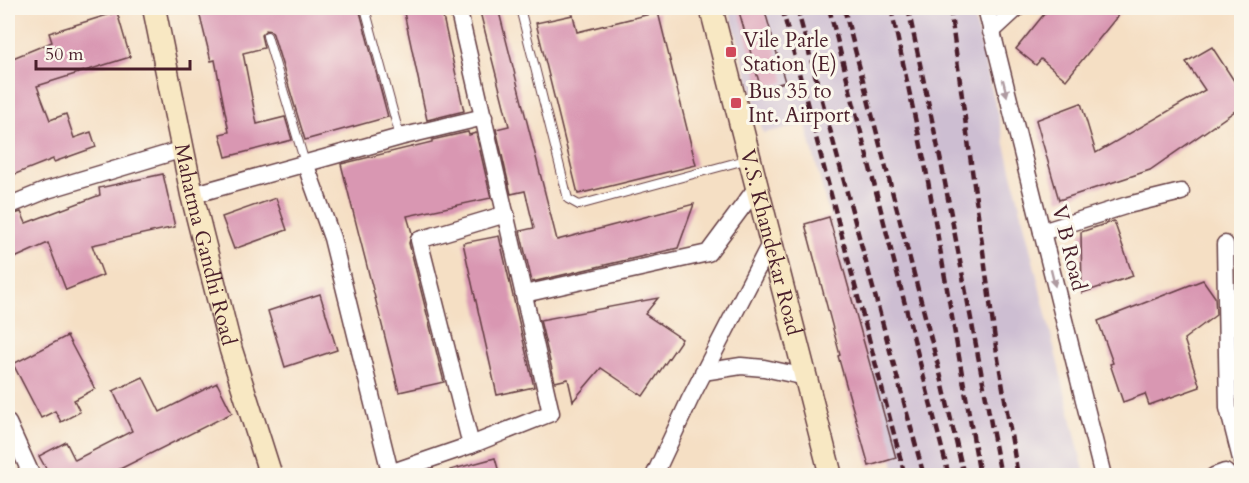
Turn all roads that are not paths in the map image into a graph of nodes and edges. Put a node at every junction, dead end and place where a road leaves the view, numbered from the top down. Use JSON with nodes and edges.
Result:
{"nodes":[{"id":1,"x":154,"y":8,"type":"edge"},
{"id":2,"x":366,"y":8,"type":"edge"},
{"id":3,"x":458,"y":8,"type":"edge"},
{"id":4,"x":519,"y":8,"type":"edge"},
{"id":5,"x":711,"y":8,"type":"edge"},
{"id":6,"x":986,"y":8,"type":"edge"},
{"id":7,"x":1017,"y":8,"type":"edge"},
{"id":8,"x":991,"y":32,"type":"junction"},
{"id":9,"x":267,"y":36,"type":"dead end"},
{"id":10,"x":484,"y":117,"type":"junction"},
{"id":11,"x":400,"y":137,"type":"junction"},
{"id":12,"x":183,"y":149,"type":"junction"},
{"id":13,"x":750,"y":159,"type":"junction"},
{"id":14,"x":305,"y":163,"type":"junction"},
{"id":15,"x":757,"y":187,"type":"junction"},
{"id":16,"x":1181,"y":192,"type":"dead end"},
{"id":17,"x":192,"y":195,"type":"junction"},
{"id":18,"x":8,"y":206,"type":"edge"},
{"id":19,"x":506,"y":214,"type":"junction"},
{"id":20,"x":1042,"y":232,"type":"junction"},
{"id":21,"x":771,"y":242,"type":"junction"},
{"id":22,"x":1225,"y":244,"type":"dead end"},
{"id":23,"x":524,"y":294,"type":"junction"},
{"id":24,"x":703,"y":372,"type":"junction"},
{"id":25,"x":806,"y":377,"type":"junction"},
{"id":26,"x":8,"y":423,"type":"edge"},
{"id":27,"x":471,"y":445,"type":"junction"},
{"id":28,"x":1241,"y":462,"type":"edge"},
{"id":29,"x":386,"y":474,"type":"edge"},
{"id":30,"x":32,"y":476,"type":"edge"},
{"id":31,"x":271,"y":476,"type":"edge"},
{"id":32,"x":654,"y":476,"type":"edge"},
{"id":33,"x":831,"y":476,"type":"edge"},
{"id":34,"x":1103,"y":476,"type":"edge"},
{"id":35,"x":1214,"y":476,"type":"edge"},
{"id":36,"x":1229,"y":476,"type":"edge"}],
"edges":[{"from":1,"to":12,"type":"street","name":"Mahatma Gandhi Road"},
{"from":2,"to":11,"type":"lane"},
{"from":3,"to":10,"type":"street"},
{"from":4,"to":13,"type":"lane"},
{"from":5,"to":13,"type":"street","name":"V.S. Khandekar Road"},
{"from":6,"to":8,"type":"street","name":"V B Road"},
{"from":7,"to":8,"type":"street"},
{"from":8,"to":20,"type":"street","name":"V B Road","one_way":true},
{"from":9,"to":14,"type":"lane"},
{"from":10,"to":11,"type":"street"},
{"from":10,"to":19,"type":"street"},
{"from":11,"to":14,"type":"street"},
{"from":12,"to":17,"type":"street","name":"Mahatma Gandhi Road"},
{"from":12,"to":18,"type":"street"},
{"from":13,"to":15,"type":"street","name":"V.S. Khandekar Road"},
{"from":14,"to":17,"type":"street"},
{"from":14,"to":29,"type":"street"},
{"from":15,"to":21,"type":"street","name":"V.S. Khandekar Road"},
{"from":15,"to":23,"type":"street"},
{"from":16,"to":20,"type":"street"},
{"from":17,"to":31,"type":"street","name":"Mahatma Gandhi Road"},
{"from":19,"to":23,"type":"street"},
{"from":19,"to":27,"type":"street"},
{"from":20,"to":34,"type":"street","name":"V B Road","one_way":true},
{"from":21,"to":24,"type":"street"},
{"from":21,"to":25,"type":"street","name":"V.S. Khandekar Road"},
{"from":22,"to":28,"type":"street"},
{"from":23,"to":27,"type":"street"},
{"from":24,"to":25,"type":"street"},
{"from":24,"to":32,"type":"street"},
{"from":25,"to":33,"type":"street","name":"V.S. Khandekar Road"},
{"from":26,"to":30,"type":"street"},
{"from":27,"to":29,"type":"street"},
{"from":35,"to":36,"type":"street"}]}
